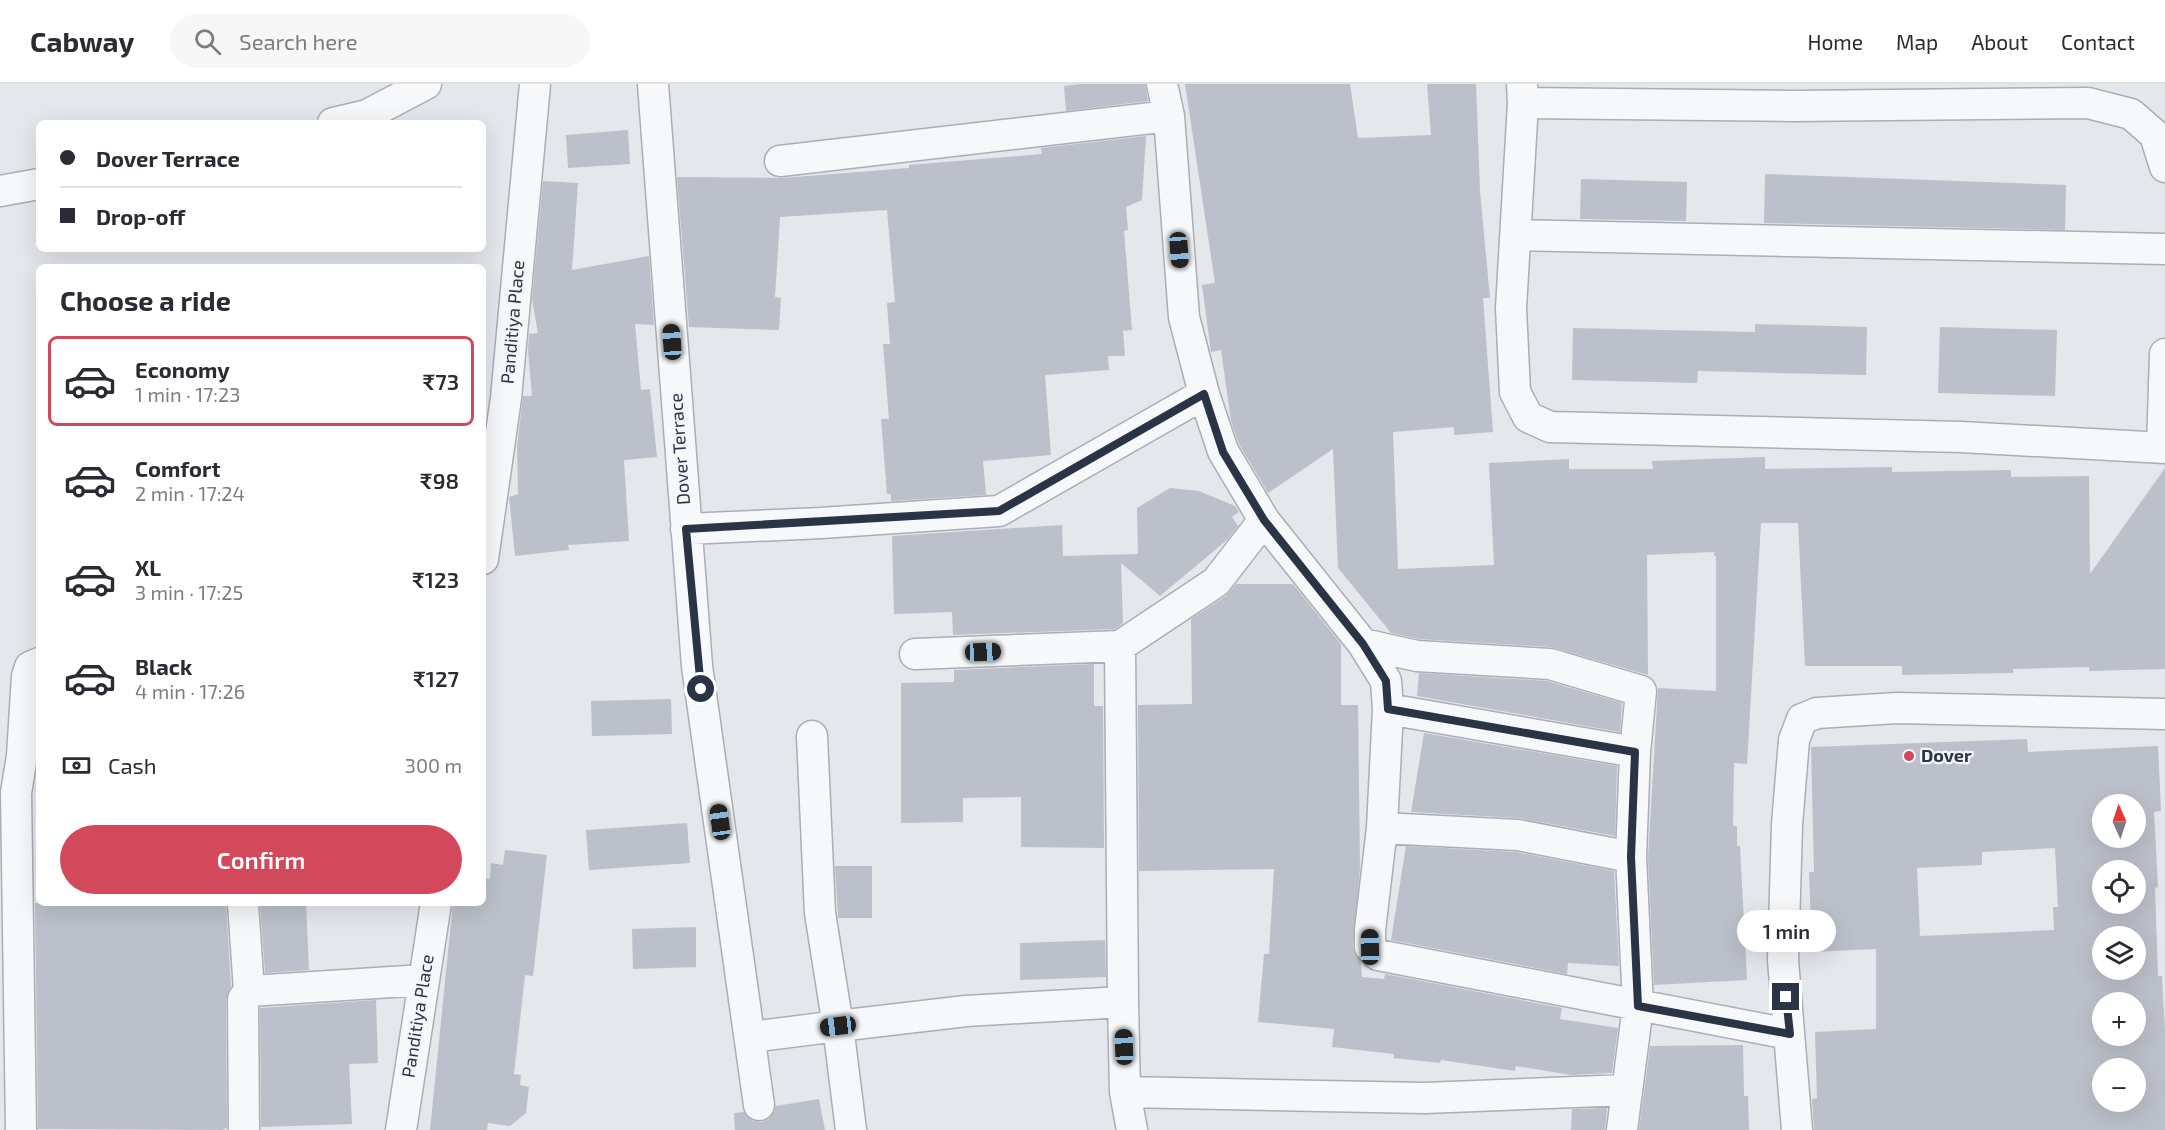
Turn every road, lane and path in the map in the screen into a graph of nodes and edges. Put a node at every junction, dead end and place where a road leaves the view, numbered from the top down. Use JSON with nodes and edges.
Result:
{"nodes":[{"id":1,"x":426,"y":84,"type":"edge"},
{"id":2,"x":535,"y":84,"type":"edge"},
{"id":3,"x":653,"y":84,"type":"edge"},
{"id":4,"x":1162,"y":84,"type":"edge"},
{"id":5,"x":1523,"y":93,"type":"edge"},
{"id":6,"x":1169,"y":116,"type":"junction"},
{"id":7,"x":346,"y":120,"type":"edge"},
{"id":8,"x":780,"y":161,"type":"dead end"},
{"id":9,"x":2165,"y":167,"type":"edge"},
{"id":10,"x":36,"y":185,"type":"edge"},
{"id":11,"x":0,"y":191,"type":"edge"},
{"id":12,"x":1517,"y":234,"type":"junction"},
{"id":13,"x":2165,"y":249,"type":"edge"},
{"id":14,"x":2165,"y":354,"type":"edge"},
{"id":15,"x":1204,"y":394,"type":"junction"},
{"id":16,"x":494,"y":400,"type":"edge"},
{"id":17,"x":2163,"y":448,"type":"edge"},
{"id":18,"x":486,"y":516,"type":"edge"},
{"id":19,"x":1264,"y":520,"type":"junction"},
{"id":20,"x":686,"y":529,"type":"junction"},
{"id":21,"x":1363,"y":644,"type":"junction"},
{"id":22,"x":1120,"y":646,"type":"junction"},
{"id":23,"x":915,"y":654,"type":"dead end"},
{"id":24,"x":36,"y":664,"type":"edge"},
{"id":25,"x":1388,"y":709,"type":"junction"},
{"id":26,"x":2165,"y":714,"type":"edge"},
{"id":27,"x":812,"y":736,"type":"dead end"},
{"id":28,"x":1635,"y":752,"type":"junction"},
{"id":29,"x":1382,"y":828,"type":"junction"},
{"id":30,"x":1631,"y":857,"type":"junction"},
{"id":31,"x":243,"y":906,"type":"edge"},
{"id":32,"x":435,"y":906,"type":"edge"},
{"id":33,"x":423,"y":980,"type":"junction"},
{"id":34,"x":249,"y":991,"type":"junction"},
{"id":35,"x":1123,"y":1002,"type":"junction"},
{"id":36,"x":1638,"y":1006,"type":"junction"},
{"id":37,"x":838,"y":1026,"type":"junction"},
{"id":38,"x":1790,"y":1034,"type":"junction"},
{"id":39,"x":751,"y":1037,"type":"junction"},
{"id":40,"x":1626,"y":1090,"type":"junction"},
{"id":41,"x":1125,"y":1092,"type":"junction"},
{"id":42,"x":759,"y":1105,"type":"dead end"},
{"id":43,"x":21,"y":1130,"type":"edge"},
{"id":44,"x":244,"y":1130,"type":"edge"},
{"id":45,"x":401,"y":1130,"type":"edge"},
{"id":46,"x":851,"y":1130,"type":"edge"},
{"id":47,"x":1132,"y":1130,"type":"edge"},
{"id":48,"x":1622,"y":1130,"type":"edge"},
{"id":49,"x":1797,"y":1130,"type":"edge"}],
"edges":[{"from":1,"to":7,"type":"street"},
{"from":2,"to":16,"type":"street","name":"Panditiya Place"},
{"from":3,"to":20,"type":"street","name":"Dover Terrace"},
{"from":4,"to":6,"type":"street"},
{"from":5,"to":9,"type":"street"},
{"from":5,"to":12,"type":"street"},
{"from":6,"to":8,"type":"street"},
{"from":6,"to":15,"type":"street"},
{"from":10,"to":11,"type":"street"},
{"from":12,"to":13,"type":"street"},
{"from":12,"to":17,"type":"street"},
{"from":14,"to":17,"type":"street"},
{"from":15,"to":19,"type":"street"},
{"from":15,"to":20,"type":"street"},
{"from":16,"to":18,"type":"street","name":"Panditiya Place"},
{"from":19,"to":21,"type":"street"},
{"from":19,"to":22,"type":"street"},
{"from":20,"to":39,"type":"street","name":"Dover Terrace"},
{"from":21,"to":25,"type":"street"},
{"from":21,"to":28,"type":"street"},
{"from":22,"to":23,"type":"street"},
{"from":22,"to":35,"type":"street"},
{"from":24,"to":43,"type":"street"},
{"from":25,"to":28,"type":"street"},
{"from":25,"to":29,"type":"street"},
{"from":26,"to":38,"type":"street"},
{"from":27,"to":37,"type":"street"},
{"from":28,"to":30,"type":"street"},
{"from":29,"to":30,"type":"street"},
{"from":29,"to":36,"type":"street"},
{"from":30,"to":36,"type":"street"},
{"from":31,"to":34,"type":"street"},
{"from":32,"to":33,"type":"street","name":"Panditiya Place"},
{"from":33,"to":34,"type":"street"},
{"from":33,"to":45,"type":"street","name":"Panditiya Place"},
{"from":34,"to":44,"type":"street"},
{"from":35,"to":37,"type":"street"},
{"from":35,"to":41,"type":"street"},
{"from":36,"to":38,"type":"street"},
{"from":36,"to":40,"type":"street"},
{"from":37,"to":39,"type":"street"},
{"from":37,"to":46,"type":"street"},
{"from":38,"to":49,"type":"street"},
{"from":39,"to":42,"type":"street","name":"Dover Terrace"},
{"from":40,"to":41,"type":"street"},
{"from":40,"to":48,"type":"street"},
{"from":41,"to":47,"type":"street"}]}
